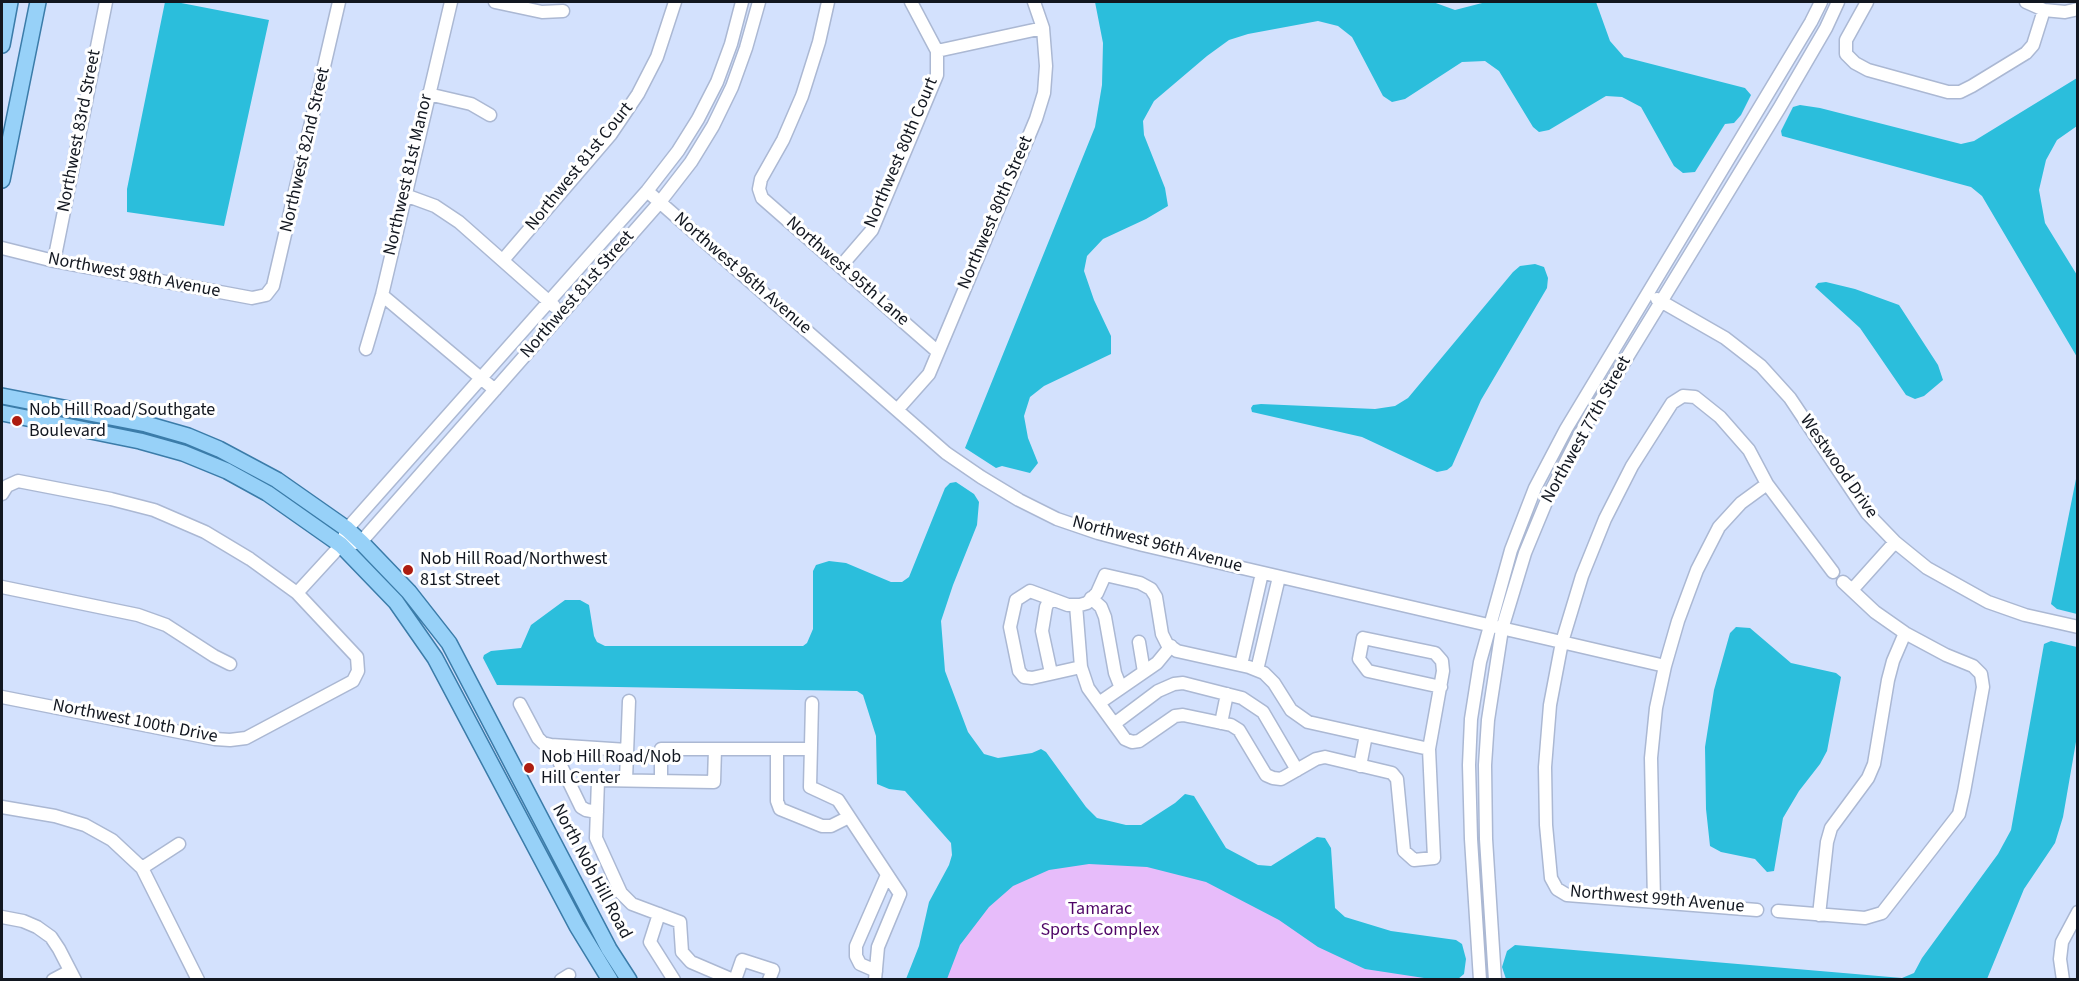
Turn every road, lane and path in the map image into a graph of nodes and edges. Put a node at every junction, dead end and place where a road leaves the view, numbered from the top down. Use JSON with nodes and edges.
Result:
{"nodes":[{"id":1,"x":10,"y":2,"type":"edge"},
{"id":2,"x":38,"y":2,"type":"edge"},
{"id":3,"x":106,"y":2,"type":"edge"},
{"id":4,"x":339,"y":2,"type":"edge"},
{"id":5,"x":451,"y":2,"type":"edge"},
{"id":6,"x":495,"y":2,"type":"edge"},
{"id":7,"x":675,"y":2,"type":"edge"},
{"id":8,"x":742,"y":2,"type":"edge"},
{"id":9,"x":759,"y":2,"type":"edge"},
{"id":10,"x":828,"y":2,"type":"edge"},
{"id":11,"x":911,"y":2,"type":"edge"},
{"id":12,"x":1034,"y":2,"type":"edge"},
{"id":13,"x":1821,"y":2,"type":"edge"},
{"id":14,"x":1838,"y":2,"type":"edge"},
{"id":15,"x":1867,"y":2,"type":"edge"},
{"id":16,"x":2025,"y":2,"type":"edge"},
{"id":17,"x":2078,"y":9,"type":"edge"},
{"id":18,"x":2044,"y":10,"type":"junction"},
{"id":19,"x":563,"y":11,"type":"dead end"},
{"id":20,"x":1042,"y":28,"type":"junction"},
{"id":21,"x":2,"y":45,"type":"edge"},
{"id":22,"x":938,"y":51,"type":"junction"},
{"id":23,"x":428,"y":93,"type":"junction"},
{"id":24,"x":490,"y":115,"type":"dead end"},
{"id":25,"x":2,"y":180,"type":"edge"},
{"id":26,"x":647,"y":191,"type":"junction"},
{"id":27,"x":405,"y":195,"type":"junction"},
{"id":28,"x":660,"y":202,"type":"junction"},
{"id":29,"x":2,"y":248,"type":"edge"},
{"id":30,"x":503,"y":260,"type":"junction"},
{"id":31,"x":54,"y":261,"type":"junction"},
{"id":32,"x":841,"y":266,"type":"junction"},
{"id":33,"x":1647,"y":294,"type":"junction"},
{"id":34,"x":266,"y":295,"type":"joint"},
{"id":35,"x":382,"y":295,"type":"junction"},
{"id":36,"x":549,"y":302,"type":"junction"},
{"id":37,"x":1661,"y":302,"type":"junction"},
{"id":38,"x":562,"y":313,"type":"junction"},
{"id":39,"x":366,"y":349,"type":"dead end"},
{"id":40,"x":938,"y":352,"type":"junction"},
{"id":41,"x":481,"y":379,"type":"junction"},
{"id":42,"x":495,"y":390,"type":"junction"},
{"id":43,"x":2,"y":396,"type":"edge"},
{"id":44,"x":897,"y":410,"type":"junction"},
{"id":45,"x":2,"y":413,"type":"edge"},
{"id":46,"x":1767,"y":484,"type":"junction"},
{"id":47,"x":4,"y":490,"type":"edge"},
{"id":48,"x":347,"y":529,"type":"junction"},
{"id":49,"x":361,"y":542,"type":"junction"},
{"id":50,"x":1895,"y":542,"type":"junction"},
{"id":51,"x":341,"y":545,"type":"junction"},
{"id":52,"x":1833,"y":572,"type":"dead end"},
{"id":53,"x":1262,"y":573,"type":"junction"},
{"id":54,"x":1279,"y":577,"type":"junction"},
{"id":55,"x":2,"y":588,"type":"edge"},
{"id":56,"x":297,"y":593,"type":"junction"},
{"id":57,"x":1050,"y":598,"type":"junction"},
{"id":58,"x":1091,"y":598,"type":"junction"},
{"id":59,"x":1076,"y":605,"type":"junction"},
{"id":60,"x":1489,"y":626,"type":"junction"},
{"id":61,"x":2078,"y":627,"type":"edge"},
{"id":62,"x":1502,"y":629,"type":"junction"},
{"id":63,"x":1249,"y":632,"type":"junction"},
{"id":64,"x":1905,"y":633,"type":"junction"},
{"id":65,"x":1265,"y":636,"type":"junction"},
{"id":66,"x":1139,"y":642,"type":"dead end"},
{"id":67,"x":1562,"y":642,"type":"junction"},
{"id":68,"x":1171,"y":646,"type":"junction"},
{"id":69,"x":230,"y":664,"type":"dead end"},
{"id":70,"x":1241,"y":665,"type":"junction"},
{"id":71,"x":1665,"y":666,"type":"junction"},
{"id":72,"x":1081,"y":667,"type":"junction"},
{"id":73,"x":1257,"y":670,"type":"junction"},
{"id":74,"x":1144,"y":672,"type":"junction"},
{"id":75,"x":1051,"y":674,"type":"junction"},
{"id":76,"x":1441,"y":687,"type":"junction"},
{"id":77,"x":1121,"y":688,"type":"junction"},
{"id":78,"x":1227,"y":694,"type":"junction"},
{"id":79,"x":2,"y":697,"type":"edge"},
{"id":80,"x":629,"y":700,"type":"dead end"},
{"id":81,"x":812,"y":703,"type":"dead end"},
{"id":82,"x":1099,"y":703,"type":"junction"},
{"id":83,"x":520,"y":704,"type":"dead end"},
{"id":84,"x":1221,"y":723,"type":"junction"},
{"id":85,"x":1114,"y":724,"type":"junction"},
{"id":86,"x":1366,"y":735,"type":"junction"},
{"id":87,"x":551,"y":745,"type":"junction"},
{"id":88,"x":715,"y":749,"type":"junction"},
{"id":89,"x":777,"y":749,"type":"junction"},
{"id":90,"x":811,"y":749,"type":"junction"},
{"id":91,"x":1429,"y":749,"type":"junction"},
{"id":92,"x":627,"y":750,"type":"junction"},
{"id":93,"x":1360,"y":765,"type":"junction"},
{"id":94,"x":1297,"y":770,"type":"junction"},
{"id":95,"x":626,"y":780,"type":"junction"},
{"id":96,"x":661,"y":781,"type":"junction"},
{"id":97,"x":2,"y":807,"type":"edge"},
{"id":98,"x":597,"y":812,"type":"junction"},
{"id":99,"x":849,"y":817,"type":"junction"},
{"id":100,"x":179,"y":844,"type":"dead end"},
{"id":101,"x":142,"y":868,"type":"junction"},
{"id":102,"x":887,"y":875,"type":"junction"},
{"id":103,"x":1654,"y":902,"type":"junction"},
{"id":104,"x":1757,"y":910,"type":"dead end"},
{"id":105,"x":1778,"y":911,"type":"dead end"},
{"id":106,"x":2078,"y":912,"type":"edge"},
{"id":107,"x":659,"y":914,"type":"junction"},
{"id":108,"x":1819,"y":915,"type":"junction"},
{"id":109,"x":2,"y":918,"type":"edge"},
{"id":110,"x":72,"y":975,"type":"edge"},
{"id":111,"x":708,"y":975,"type":"edge"},
{"id":112,"x":875,"y":975,"type":"edge"},
{"id":113,"x":54,"y":980,"type":"edge"},
{"id":114,"x":198,"y":980,"type":"edge"},
{"id":115,"x":610,"y":980,"type":"edge"},
{"id":116,"x":629,"y":980,"type":"edge"},
{"id":117,"x":675,"y":980,"type":"edge"},
{"id":118,"x":734,"y":980,"type":"edge"},
{"id":119,"x":769,"y":980,"type":"edge"},
{"id":120,"x":1480,"y":980,"type":"edge"},
{"id":121,"x":1495,"y":980,"type":"edge"},
{"id":122,"x":2063,"y":980,"type":"edge"}],
"edges":[{"from":1,"to":21,"type":"main road"},
{"from":2,"to":25,"type":"main road"},
{"from":3,"to":31,"type":"street","name":"Northwest 83rd Street"},
{"from":4,"to":34,"type":"street","name":"Northwest 82nd Street"},
{"from":5,"to":23,"type":"street","name":"Northwest 81st Manor"},
{"from":6,"to":19,"type":"street"},
{"from":7,"to":30,"type":"street","name":"Northwest 81st Court"},
{"from":8,"to":26,"type":"street","name":"Northwest 81st Street"},
{"from":9,"to":28,"type":"street","name":"Northwest 81st Street"},
{"from":10,"to":32,"type":"street","name":"Northwest 95th Lane"},
{"from":11,"to":22,"type":"street"},
{"from":12,"to":20,"type":"street","name":"Northwest 80th Street"},
{"from":13,"to":33,"type":"street","name":"Northwest 77th Street"},
{"from":14,"to":37,"type":"street","name":"Northwest 77th Street"},
{"from":15,"to":18,"type":"street"},
{"from":16,"to":18,"type":"street"},
{"from":17,"to":18,"type":"street"},
{"from":20,"to":22,"type":"street"},
{"from":20,"to":40,"type":"street","name":"Northwest 80th Street"},
{"from":22,"to":32,"type":"street","name":"Northwest 80th Court"},
{"from":23,"to":24,"type":"street"},
{"from":23,"to":27,"type":"street","name":"Northwest 81st Manor"},
{"from":26,"to":28,"type":"street","name":"Northwest 96th Avenue"},
{"from":26,"to":36,"type":"street","name":"Northwest 81st Street"},
{"from":27,"to":30,"type":"street"},
{"from":27,"to":35,"type":"street","name":"Northwest 81st Manor"},
{"from":28,"to":38,"type":"street","name":"Northwest 81st Street"},
{"from":28,"to":44,"type":"street","name":"Northwest 96th Avenue"},
{"from":29,"to":31,"type":"street","name":"Northwest 98th Avenue"},
{"from":30,"to":36,"type":"street"},
{"from":31,"to":34,"type":"street","name":"Northwest 98th Avenue"},
{"from":32,"to":40,"type":"street","name":"Northwest 95th Lane"},
{"from":33,"to":37,"type":"street","name":"Westwood Drive"},
{"from":33,"to":60,"type":"street","name":"Northwest 77th Street"},
{"from":35,"to":39,"type":"street","name":"Northwest 81st Manor"},
{"from":35,"to":41,"type":"street"},
{"from":36,"to":38,"type":"street"},
{"from":36,"to":41,"type":"street","name":"Northwest 81st Street"},
{"from":37,"to":50,"type":"street","name":"Westwood Drive"},
{"from":37,"to":62,"type":"street","name":"Northwest 77th Street"},
{"from":38,"to":42,"type":"street","name":"Northwest 81st Street"},
{"from":40,"to":44,"type":"street","name":"Northwest 80th Street"},
{"from":41,"to":42,"type":"street"},
{"from":41,"to":48,"type":"street","name":"Northwest 81st Street"},
{"from":42,"to":49,"type":"street","name":"Northwest 81st Street"},
{"from":43,"to":48,"type":"main road","name":"North Nob Hill Road"},
{"from":44,"to":53,"type":"street","name":"Northwest 96th Avenue"},
{"from":45,"to":51,"type":"main road","name":"North Nob Hill Road"},
{"from":46,"to":52,"type":"street"},
{"from":46,"to":67,"type":"street"},
{"from":46,"to":71,"type":"street"},
{"from":47,"to":56,"type":"street"},
{"from":48,"to":49,"type":"main road","name":"North Nob Hill Road"},
{"from":48,"to":51,"type":"street","name":"Northwest 81st Street"},
{"from":49,"to":51,"type":"street"},
{"from":49,"to":116,"type":"main road","name":"North Nob Hill Road"},
{"from":50,"to":61,"type":"street","name":"Westwood Drive"},
{"from":50,"to":64,"type":"street"},
{"from":51,"to":56,"type":"street","name":"Northwest 81st Street"},
{"from":51,"to":115,"type":"main road","name":"North Nob Hill Road"},
{"from":53,"to":54,"type":"street","name":"Northwest 96th Avenue"},
{"from":53,"to":63,"type":"street"},
{"from":54,"to":60,"type":"street","name":"Northwest 96th Avenue"},
{"from":54,"to":65,"type":"street"},
{"from":55,"to":69,"type":"street"},
{"from":56,"to":79,"type":"street","name":"Northwest 100th Drive"},
{"from":57,"to":59,"type":"street"},
{"from":57,"to":75,"type":"street"},
{"from":57,"to":75,"type":"street"},
{"from":58,"to":59,"type":"street"},
{"from":58,"to":68,"type":"street"},
{"from":58,"to":77,"type":"street"},
{"from":59,"to":72,"type":"street"},
{"from":60,"to":62,"type":"street","name":"Northwest 96th Avenue"},
{"from":60,"to":120,"type":"street","name":"Northwest 77th Street"},
{"from":62,"to":67,"type":"street","name":"Northwest 96th Avenue"},
{"from":62,"to":121,"type":"street","name":"Northwest 77th Street"},
{"from":63,"to":65,"type":"street"},
{"from":63,"to":70,"type":"street"},
{"from":64,"to":108,"type":"street"},
{"from":64,"to":108,"type":"street"},
{"from":65,"to":73,"type":"street"},
{"from":66,"to":74,"type":"street"},
{"from":67,"to":71,"type":"street","name":"Northwest 96th Avenue"},
{"from":67,"to":103,"type":"street","name":"Northwest 99th Avenue"},
{"from":68,"to":70,"type":"street"},
{"from":68,"to":74,"type":"street"},
{"from":70,"to":73,"type":"street"},
{"from":71,"to":103,"type":"street"},
{"from":72,"to":75,"type":"street"},
{"from":72,"to":82,"type":"street"},
{"from":73,"to":86,"type":"street"},
{"from":74,"to":77,"type":"street"},
{"from":76,"to":76,"type":"street"},
{"from":76,"to":91,"type":"street"},
{"from":77,"to":82,"type":"street"},
{"from":78,"to":84,"type":"street"},
{"from":78,"to":85,"type":"street"},
{"from":78,"to":94,"type":"street"},
{"from":80,"to":92,"type":"street"},
{"from":81,"to":90,"type":"street"},
{"from":82,"to":85,"type":"street"},
{"from":83,"to":87,"type":"street"},
{"from":84,"to":85,"type":"street"},
{"from":84,"to":94,"type":"street"},
{"from":86,"to":91,"type":"street"},
{"from":86,"to":93,"type":"street"},
{"from":87,"to":92,"type":"street"},
{"from":87,"to":98,"type":"street"},
{"from":88,"to":89,"type":"street"},
{"from":88,"to":96,"type":"street"},
{"from":88,"to":96,"type":"street"},
{"from":89,"to":90,"type":"street"},
{"from":89,"to":99,"type":"street"},
{"from":90,"to":99,"type":"street"},
{"from":91,"to":93,"type":"street"},
{"from":92,"to":95,"type":"street"},
{"from":93,"to":94,"type":"street"},
{"from":95,"to":96,"type":"street"},
{"from":95,"to":98,"type":"street"},
{"from":97,"to":101,"type":"street"},
{"from":98,"to":107,"type":"street"},
{"from":99,"to":102,"type":"street"},
{"from":100,"to":101,"type":"street"},
{"from":101,"to":114,"type":"street"},
{"from":102,"to":112,"type":"street"},
{"from":102,"to":112,"type":"street"},
{"from":103,"to":104,"type":"street","name":"Northwest 99th Avenue"},
{"from":105,"to":108,"type":"street"},
{"from":106,"to":122,"type":"street"},
{"from":107,"to":111,"type":"street"},
{"from":107,"to":117,"type":"street"},
{"from":109,"to":110,"type":"street"},
{"from":110,"to":113,"type":"street"},
{"from":111,"to":118,"type":"street"},
{"from":118,"to":119,"type":"street"}]}
